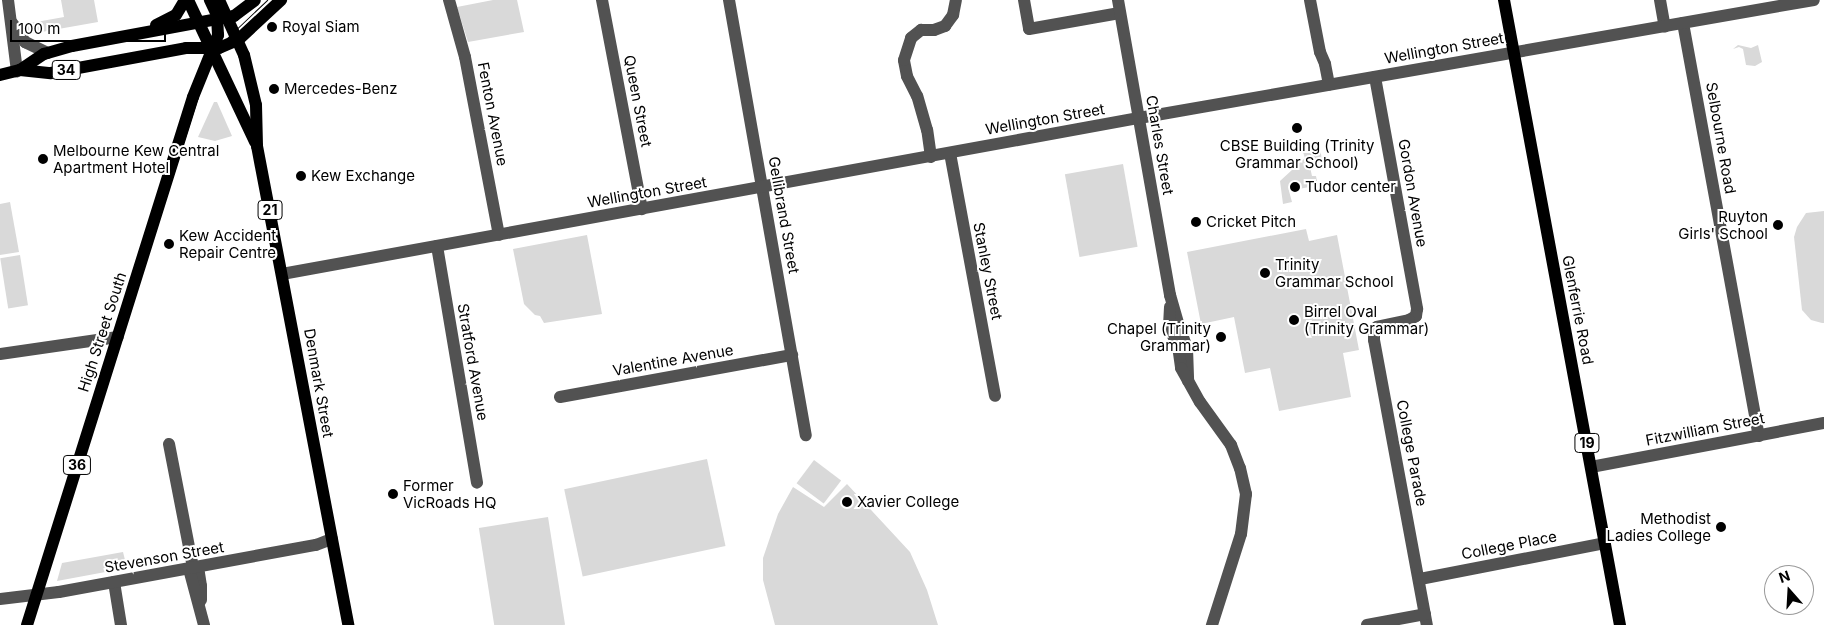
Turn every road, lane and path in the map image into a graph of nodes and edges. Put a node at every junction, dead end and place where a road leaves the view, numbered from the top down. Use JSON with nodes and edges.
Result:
{"nodes":[{"id":1,"x":8,"y":0,"type":"edge"},
{"id":2,"x":186,"y":0,"type":"edge"},
{"id":3,"x":210,"y":0,"type":"edge"},
{"id":4,"x":219,"y":0,"type":"edge"},
{"id":5,"x":254,"y":0,"type":"edge"},
{"id":6,"x":281,"y":0,"type":"edge"},
{"id":7,"x":449,"y":0,"type":"edge"},
{"id":8,"x":602,"y":0,"type":"edge"},
{"id":9,"x":729,"y":0,"type":"edge"},
{"id":10,"x":956,"y":0,"type":"edge"},
{"id":11,"x":1024,"y":0,"type":"edge"},
{"id":12,"x":1310,"y":0,"type":"edge"},
{"id":13,"x":1504,"y":0,"type":"edge"},
{"id":14,"x":1660,"y":0,"type":"edge"},
{"id":15,"x":1814,"y":0,"type":"edge"},
{"id":16,"x":1798,"y":1,"type":"edge"},
{"id":17,"x":1119,"y":6,"type":"edge"},
{"id":18,"x":222,"y":19,"type":"junction"},
{"id":19,"x":198,"y":23,"type":"junction"},
{"id":20,"x":1683,"y":23,"type":"junction"},
{"id":21,"x":13,"y":24,"type":"junction"},
{"id":22,"x":1665,"y":27,"type":"junction"},
{"id":23,"x":142,"y":32,"type":"junction"},
{"id":24,"x":238,"y":40,"type":"junction"},
{"id":25,"x":212,"y":50,"type":"junction"},
{"id":26,"x":1514,"y":52,"type":"junction"},
{"id":27,"x":48,"y":53,"type":"junction"},
{"id":28,"x":18,"y":71,"type":"junction"},
{"id":29,"x":0,"y":75,"type":"edge"},
{"id":30,"x":1375,"y":77,"type":"junction"},
{"id":31,"x":1325,"y":86,"type":"junction"},
{"id":32,"x":1139,"y":118,"type":"junction"},
{"id":33,"x":257,"y":146,"type":"junction"},
{"id":34,"x":950,"y":153,"type":"junction"},
{"id":35,"x":931,"y":157,"type":"junction"},
{"id":36,"x":762,"y":187,"type":"junction"},
{"id":37,"x":642,"y":209,"type":"junction"},
{"id":38,"x":499,"y":235,"type":"junction"},
{"id":39,"x":437,"y":246,"type":"junction"},
{"id":40,"x":282,"y":274,"type":"junction"},
{"id":41,"x":1416,"y":316,"type":"joint"},
{"id":42,"x":118,"y":337,"type":"junction"},
{"id":43,"x":15,"y":352,"type":"junction"},
{"id":44,"x":0,"y":354,"type":"edge"},
{"id":45,"x":792,"y":355,"type":"junction"},
{"id":46,"x":0,"y":359,"type":"edge"},
{"id":47,"x":995,"y":396,"type":"dead end"},
{"id":48,"x":560,"y":397,"type":"dead end"},
{"id":49,"x":1824,"y":424,"type":"edge"},
{"id":50,"x":806,"y":435,"type":"dead end"},
{"id":51,"x":1759,"y":436,"type":"junction"},
{"id":52,"x":169,"y":444,"type":"dead end"},
{"id":53,"x":1591,"y":467,"type":"junction"},
{"id":54,"x":477,"y":483,"type":"dead end"},
{"id":55,"x":332,"y":540,"type":"junction"},
{"id":56,"x":1605,"y":543,"type":"junction"},
{"id":57,"x":193,"y":568,"type":"junction"},
{"id":58,"x":1420,"y":579,"type":"junction"},
{"id":59,"x":114,"y":582,"type":"junction"},
{"id":60,"x":36,"y":594,"type":"junction"},
{"id":61,"x":0,"y":599,"type":"edge"},
{"id":62,"x":1426,"y":619,"type":"edge"},
{"id":63,"x":27,"y":625,"type":"edge"},
{"id":64,"x":121,"y":625,"type":"edge"},
{"id":65,"x":204,"y":625,"type":"edge"},
{"id":66,"x":348,"y":625,"type":"edge"},
{"id":67,"x":1212,"y":625,"type":"edge"},
{"id":68,"x":1367,"y":625,"type":"edge"},
{"id":69,"x":1620,"y":625,"type":"edge"}],
"edges":[{"from":1,"to":21,"type":"street"},
{"from":2,"to":19,"type":"main road","number":"21"},
{"from":2,"to":23,"type":"main road"},
{"from":3,"to":18,"type":"main road"},
{"from":4,"to":18,"type":"main road","number":"21"},
{"from":5,"to":18,"type":"main road","number":"34"},
{"from":6,"to":24,"type":"main road","number":"34"},
{"from":7,"to":38,"type":"street","name":"Fenton Avenue"},
{"from":8,"to":37,"type":"street","name":"Queen Street"},
{"from":9,"to":36,"type":"street","name":"Gellibrand Street"},
{"from":10,"to":35,"type":"street"},
{"from":11,"to":17,"type":"street"},
{"from":12,"to":31,"type":"street"},
{"from":13,"to":26,"type":"main road","name":"Glenferrie Road","number":"19"},
{"from":14,"to":22,"type":"street"},
{"from":15,"to":16,"type":"street","name":"Wellington Street"},
{"from":16,"to":20,"type":"street","name":"Wellington Street"},
{"from":17,"to":32,"type":"street","name":"Charles Street"},
{"from":18,"to":19,"type":"main road","number":"34"},
{"from":18,"to":24,"type":"main road","number":"21"},
{"from":18,"to":25,"type":"main road","name":"High Street South"},
{"from":19,"to":23,"type":"main road","number":"34"},
{"from":19,"to":25,"type":"main road","number":"21"},
{"from":20,"to":22,"type":"street","name":"Wellington Street"},
{"from":20,"to":51,"type":"street","name":"Selbourne Road"},
{"from":21,"to":27,"type":"street"},
{"from":21,"to":28,"type":"street"},
{"from":22,"to":26,"type":"street","name":"Wellington Street"},
{"from":23,"to":27,"type":"main road","number":"34"},
{"from":24,"to":25,"type":"main road","number":"34"},
{"from":24,"to":33,"type":"main road","name":"Denmark Street","number":"21"},
{"from":25,"to":28,"type":"main road","number":"34"},
{"from":25,"to":33,"type":"main road","name":"Denmark Street","number":"21"},
{"from":25,"to":42,"type":"main road","name":"High Street South","number":"36"},
{"from":26,"to":30,"type":"street","name":"Wellington Street"},
{"from":26,"to":53,"type":"main road","name":"Glenferrie Road","number":"19"},
{"from":27,"to":28,"type":"main road","number":"34"},
{"from":28,"to":29,"type":"main road","number":"34"},
{"from":30,"to":31,"type":"street","name":"Wellington Street"},
{"from":30,"to":41,"type":"street","name":"Gordon Avenue"},
{"from":31,"to":32,"type":"street","name":"Wellington Street"},
{"from":32,"to":34,"type":"street","name":"Wellington Street"},
{"from":32,"to":67,"type":"street","name":"Charles Street"},
{"from":33,"to":40,"type":"main road","name":"Denmark Street","number":"21"},
{"from":34,"to":35,"type":"street","name":"Wellington Street"},
{"from":34,"to":47,"type":"street","name":"Stanley Street"},
{"from":35,"to":36,"type":"street","name":"Wellington Street"},
{"from":36,"to":37,"type":"street","name":"Wellington Street"},
{"from":36,"to":45,"type":"street","name":"Gellibrand Street"},
{"from":37,"to":38,"type":"street","name":"Wellington Street"},
{"from":38,"to":39,"type":"street","name":"Wellington Street"},
{"from":39,"to":40,"type":"street","name":"Wellington Street"},
{"from":39,"to":54,"type":"street","name":"Stratford Avenue"},
{"from":40,"to":55,"type":"main road","name":"Denmark Street","number":"21"},
{"from":41,"to":58,"type":"street","name":"College Parade"},
{"from":42,"to":43,"type":"street"},
{"from":42,"to":60,"type":"main road","name":"High Street South","number":"36"},
{"from":43,"to":44,"type":"street"},
{"from":43,"to":46,"type":"street"},
{"from":45,"to":48,"type":"street","name":"Valentine Avenue"},
{"from":45,"to":50,"type":"street","name":"Gellibrand Street"},
{"from":49,"to":51,"type":"street","name":"Fitzwilliam Street"},
{"from":51,"to":53,"type":"street","name":"Fitzwilliam Street"},
{"from":52,"to":57,"type":"street"},
{"from":53,"to":56,"type":"main road","name":"Glenferrie Road","number":"19"},
{"from":55,"to":57,"type":"street","name":"Stevenson Street"},
{"from":55,"to":66,"type":"main road","name":"Denmark Street","number":"21"},
{"from":56,"to":58,"type":"street","name":"College Place"},
{"from":56,"to":69,"type":"main road","name":"Glenferrie Road","number":"19"},
{"from":57,"to":59,"type":"street","name":"Stevenson Street"},
{"from":57,"to":65,"type":"street"},
{"from":58,"to":62,"type":"street","name":"College Parade"},
{"from":59,"to":60,"type":"street","name":"Stevenson Street"},
{"from":59,"to":64,"type":"street"},
{"from":60,"to":61,"type":"street","name":"Stevenson Street"},
{"from":60,"to":63,"type":"main road","name":"High Street South","number":"36"},
{"from":62,"to":68,"type":"street"}]}
